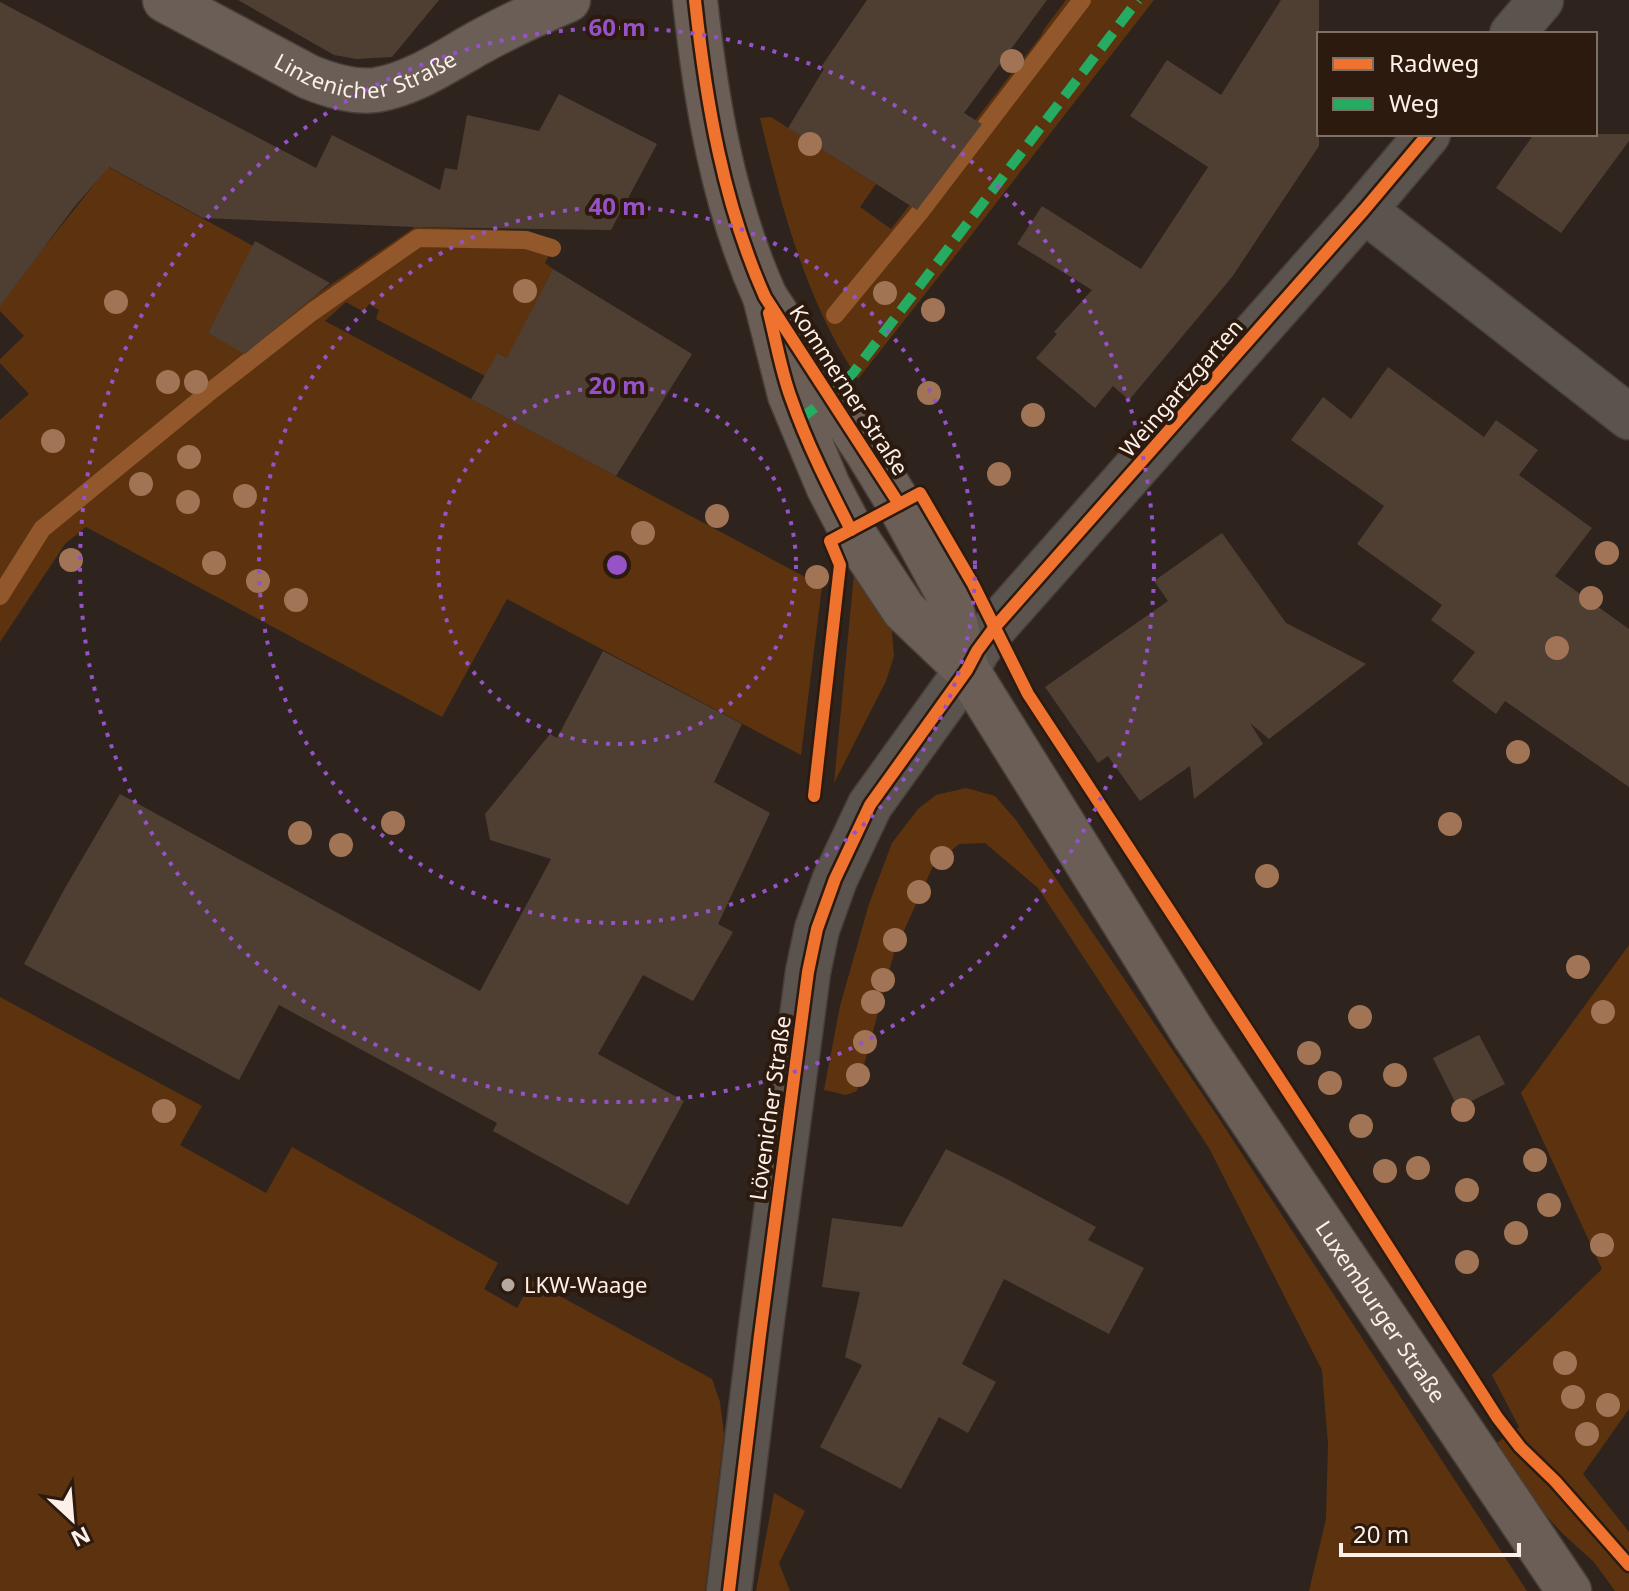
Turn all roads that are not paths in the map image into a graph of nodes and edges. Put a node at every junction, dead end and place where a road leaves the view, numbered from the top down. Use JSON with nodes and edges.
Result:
{"nodes":[{"id":1,"x":165,"y":0,"type":"edge"},
{"id":2,"x":568,"y":0,"type":"edge"},
{"id":3,"x":695,"y":0,"type":"edge"},
{"id":4,"x":1541,"y":0,"type":"edge"},
{"id":5,"x":1514,"y":32,"type":"edge"},
{"id":6,"x":1426,"y":136,"type":"edge"},
{"id":7,"x":1364,"y":210,"type":"junction"},
{"id":8,"x":1629,"y":417,"type":"edge"},
{"id":9,"x":967,"y":670,"type":"junction"},
{"id":10,"x":1193,"y":1033,"type":"joint"},
{"id":11,"x":729,"y":1591,"type":"edge"},
{"id":12,"x":1569,"y":1591,"type":"edge"}],
"edges":[{"from":1,"to":2,"type":"main road","name":"Linzenicher Straße"},
{"from":3,"to":9,"type":"main road","name":"Kommerner Straße"},
{"from":4,"to":5,"type":"street"},
{"from":6,"to":7,"type":"street","name":"Weingartzgarten"},
{"from":7,"to":8,"type":"street"},
{"from":7,"to":9,"type":"street","name":"Weingartzgarten"},
{"from":9,"to":10,"type":"main road","name":"Kommerner Straße"},
{"from":9,"to":11,"type":"street","name":"Lövenicher Straße"},
{"from":10,"to":12,"type":"main road","name":"Luxemburger Straße"}]}
